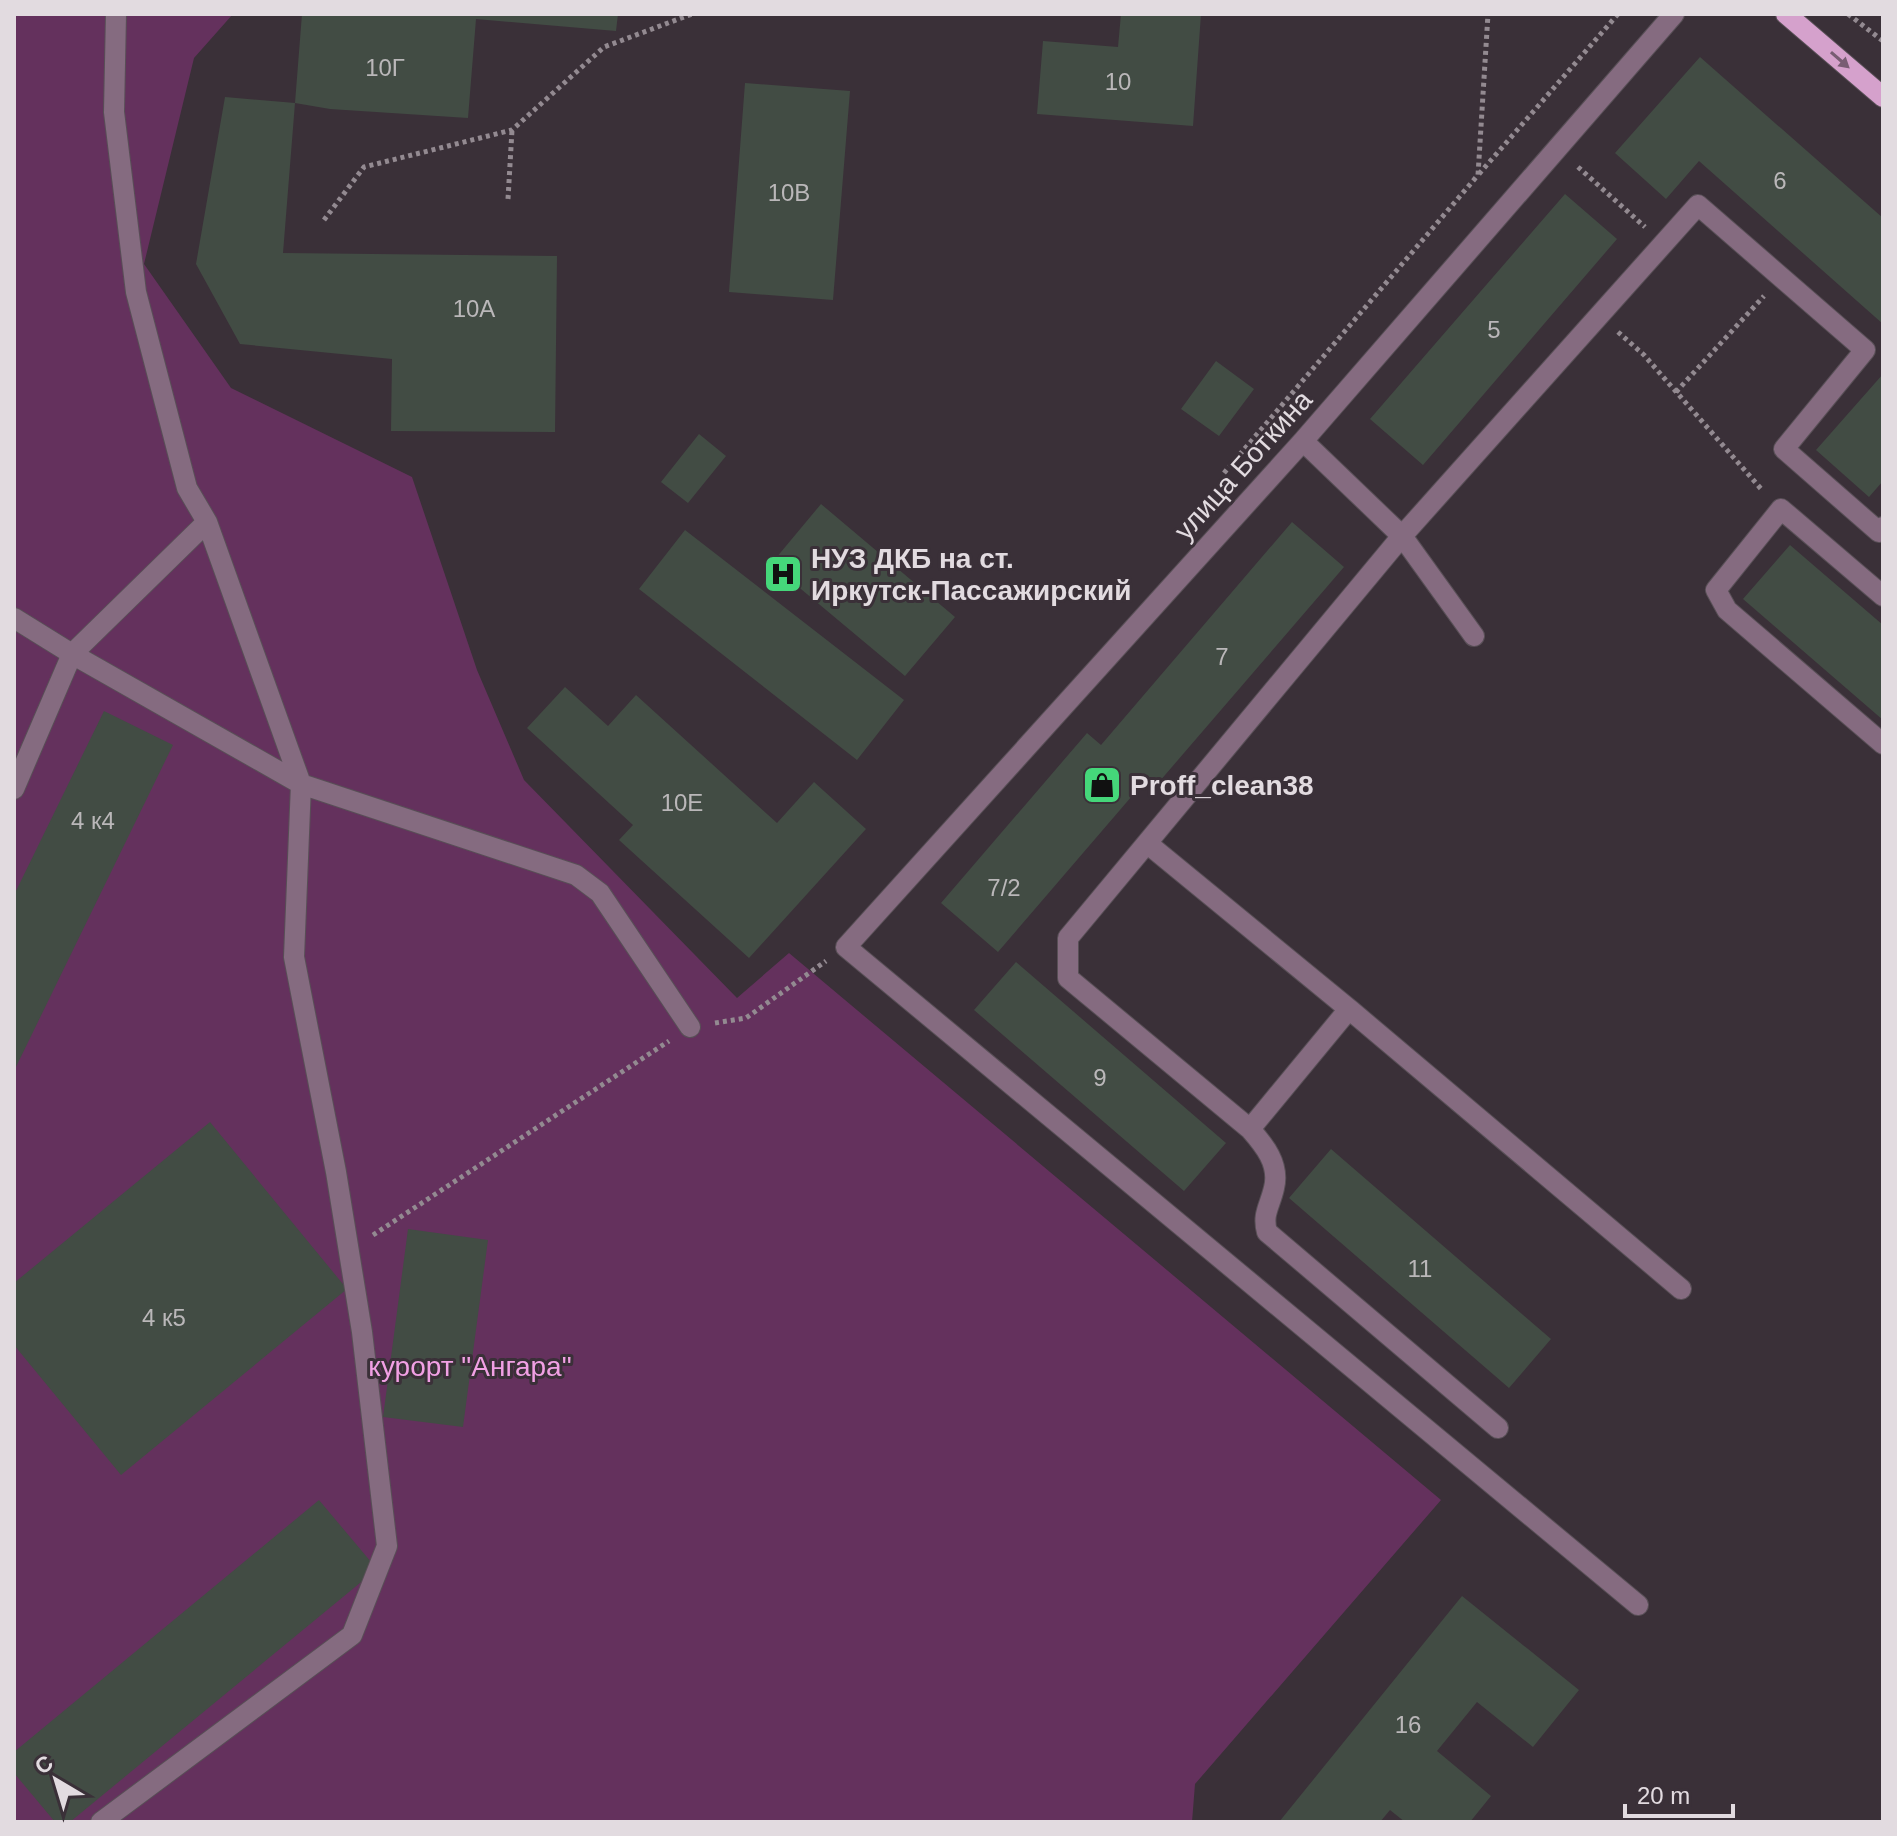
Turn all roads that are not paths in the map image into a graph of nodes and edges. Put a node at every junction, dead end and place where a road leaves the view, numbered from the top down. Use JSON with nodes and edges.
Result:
{"nodes":[{"id":1,"x":116,"y":14,"type":"edge"},
{"id":2,"x":1674,"y":14,"type":"edge"},
{"id":3,"x":1786,"y":14,"type":"edge"},
{"id":4,"x":1883,"y":97,"type":"edge"},
{"id":5,"x":1303,"y":441,"type":"junction"},
{"id":6,"x":207,"y":522,"type":"junction"},
{"id":7,"x":1883,"y":527,"type":"edge"},
{"id":8,"x":1402,"y":536,"type":"junction"},
{"id":9,"x":1883,"y":596,"type":"edge"},
{"id":10,"x":14,"y":618,"type":"edge"},
{"id":11,"x":1474,"y":636,"type":"dead end"},
{"id":12,"x":72,"y":654,"type":"junction"},
{"id":13,"x":1883,"y":744,"type":"edge"},
{"id":14,"x":301,"y":784,"type":"junction"},
{"id":15,"x":14,"y":789,"type":"edge"},
{"id":16,"x":1148,"y":844,"type":"junction"},
{"id":17,"x":1349,"y":1009,"type":"junction"},
{"id":18,"x":690,"y":1027,"type":"road end"},
{"id":19,"x":1250,"y":1129,"type":"junction"},
{"id":20,"x":1681,"y":1289,"type":"dead end"},
{"id":21,"x":1498,"y":1428,"type":"dead end"},
{"id":22,"x":1638,"y":1605,"type":"dead end"},
{"id":23,"x":101,"y":1822,"type":"edge"}],
"edges":[{"from":1,"to":6,"type":"street"},
{"from":2,"to":5,"type":"street","name":"улица Боткина"},
{"from":3,"to":4,"type":"main road","one_way":true},
{"from":5,"to":8,"type":"street"},
{"from":5,"to":22,"type":"street","name":"улица Боткина"},
{"from":6,"to":12,"type":"street"},
{"from":6,"to":14,"type":"street"},
{"from":7,"to":8,"type":"street"},
{"from":8,"to":11,"type":"street"},
{"from":8,"to":16,"type":"street"},
{"from":9,"to":13,"type":"street"},
{"from":10,"to":12,"type":"street"},
{"from":12,"to":14,"type":"street"},
{"from":12,"to":15,"type":"street"},
{"from":14,"to":18,"type":"street"},
{"from":14,"to":23,"type":"street"},
{"from":16,"to":17,"type":"street"},
{"from":16,"to":19,"type":"street"},
{"from":17,"to":19,"type":"street"},
{"from":17,"to":20,"type":"street"},
{"from":19,"to":21,"type":"street"}]}
